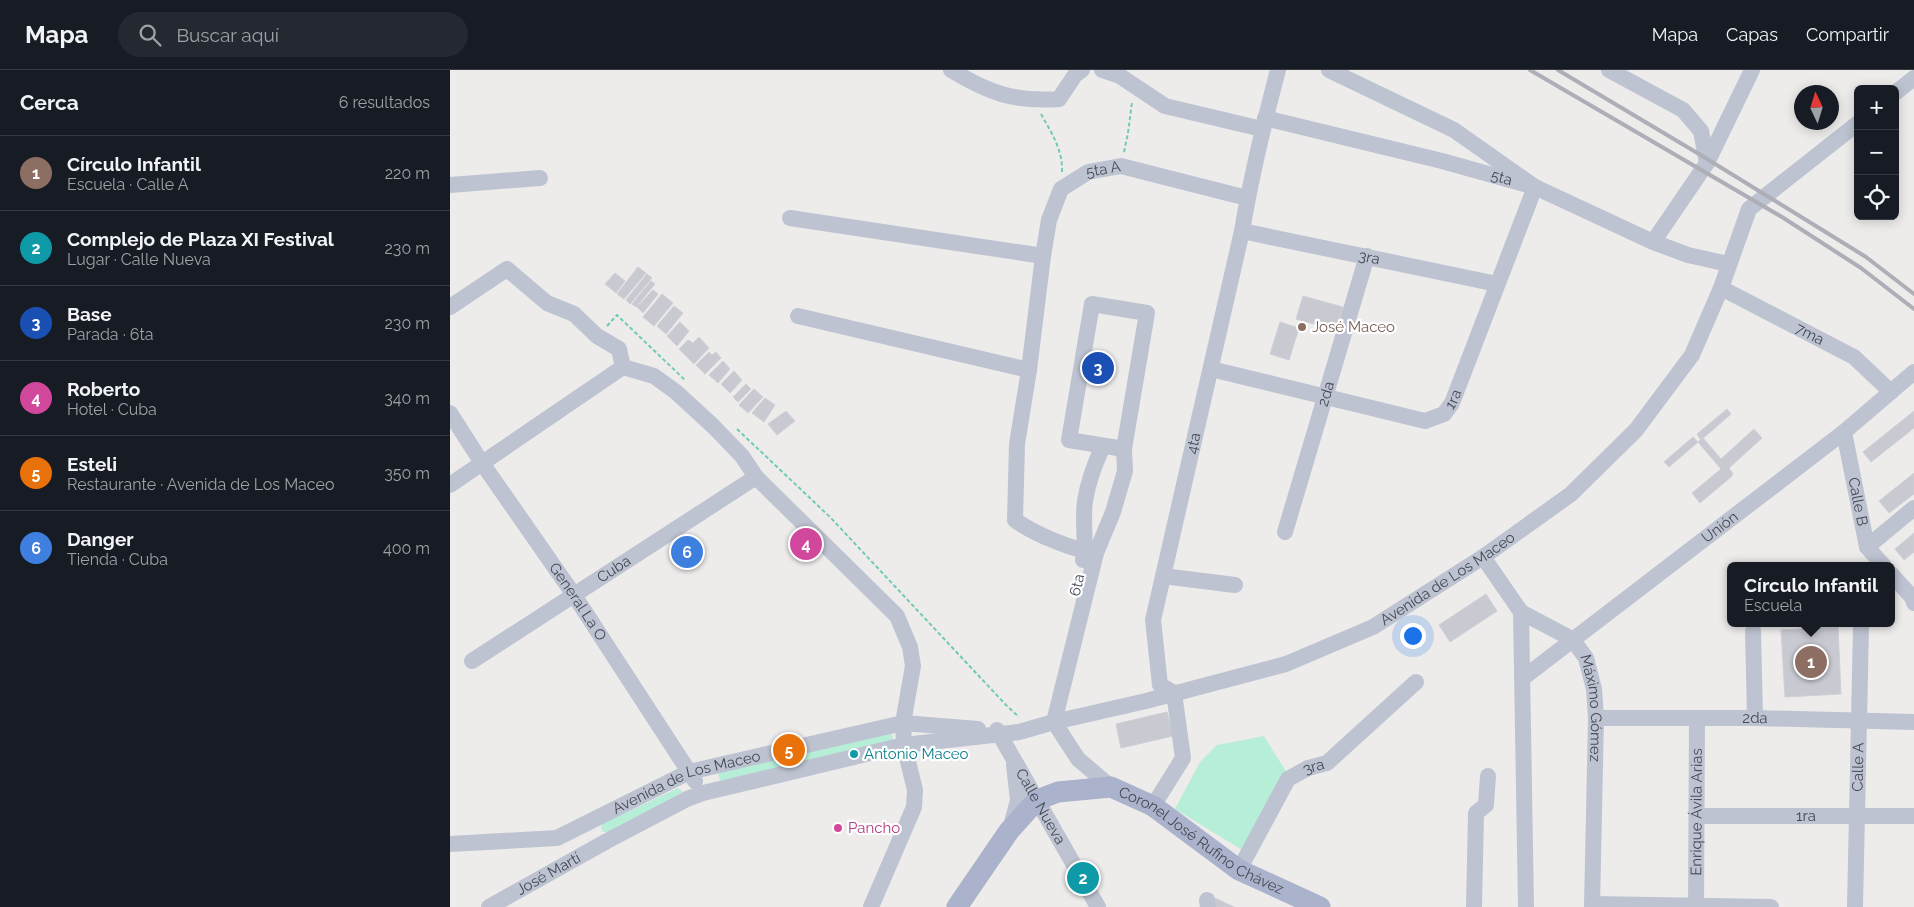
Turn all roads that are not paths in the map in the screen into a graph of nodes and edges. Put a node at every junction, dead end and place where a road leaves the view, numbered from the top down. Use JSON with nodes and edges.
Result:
{"nodes":[{"id":1,"x":951,"y":70,"type":"edge"},
{"id":2,"x":1082,"y":70,"type":"edge"},
{"id":3,"x":1102,"y":70,"type":"edge"},
{"id":4,"x":1278,"y":70,"type":"edge"},
{"id":5,"x":1328,"y":70,"type":"edge"},
{"id":6,"x":1609,"y":70,"type":"edge"},
{"id":7,"x":1752,"y":70,"type":"edge"},
{"id":8,"x":1264,"y":123,"type":"junction"},
{"id":9,"x":1854,"y":126,"type":"edge"},
{"id":10,"x":1707,"y":162,"type":"junction"},
{"id":11,"x":540,"y":178,"type":"dead end"},
{"id":12,"x":450,"y":185,"type":"edge"},
{"id":13,"x":1535,"y":188,"type":"junction"},
{"id":14,"x":1247,"y":198,"type":"junction"},
{"id":15,"x":790,"y":218,"type":"dead end"},
{"id":16,"x":1242,"y":231,"type":"junction"},
{"id":17,"x":1653,"y":242,"type":"junction"},
{"id":18,"x":1043,"y":256,"type":"junction"},
{"id":19,"x":1367,"y":256,"type":"junction"},
{"id":20,"x":1728,"y":264,"type":"junction"},
{"id":21,"x":1497,"y":284,"type":"junction"},
{"id":22,"x":1721,"y":288,"type":"junction"},
{"id":23,"x":450,"y":307,"type":"edge"},
{"id":24,"x":798,"y":316,"type":"dead end"},
{"id":25,"x":623,"y":366,"type":"junction"},
{"id":26,"x":1211,"y":369,"type":"junction"},
{"id":27,"x":1029,"y":370,"type":"junction"},
{"id":28,"x":1914,"y":372,"type":"edge"},
{"id":29,"x":1891,"y":392,"type":"junction"},
{"id":30,"x":1324,"y":397,"type":"junction"},
{"id":31,"x":450,"y":413,"type":"edge"},
{"id":32,"x":1844,"y":432,"type":"junction"},
{"id":33,"x":1103,"y":446,"type":"junction"},
{"id":34,"x":1124,"y":449,"type":"junction"},
{"id":35,"x":482,"y":463,"type":"junction"},
{"id":36,"x":756,"y":477,"type":"junction"},
{"id":37,"x":450,"y":485,"type":"edge"},
{"id":38,"x":1914,"y":508,"type":"edge"},
{"id":39,"x":1285,"y":532,"type":"dead end"},
{"id":40,"x":1867,"y":547,"type":"junction"},
{"id":41,"x":1090,"y":552,"type":"junction"},
{"id":42,"x":1483,"y":557,"type":"junction"},
{"id":43,"x":1880,"y":562,"type":"edge"},
{"id":44,"x":1163,"y":576,"type":"junction"},
{"id":45,"x":1895,"y":578,"type":"edge"},
{"id":46,"x":1235,"y":585,"type":"dead end"},
{"id":47,"x":574,"y":596,"type":"junction"},
{"id":48,"x":1914,"y":602,"type":"edge"},
{"id":49,"x":1521,"y":612,"type":"junction"},
{"id":50,"x":1861,"y":627,"type":"edge"},
{"id":51,"x":1753,"y":631,"type":"dead end"},
{"id":52,"x":1572,"y":639,"type":"junction"},
{"id":53,"x":472,"y":661,"type":"dead end"},
{"id":54,"x":1523,"y":678,"type":"junction"},
{"id":55,"x":1416,"y":682,"type":"dead end"},
{"id":56,"x":1174,"y":693,"type":"junction"},
{"id":57,"x":1596,"y":718,"type":"junction"},
{"id":58,"x":1697,"y":718,"type":"junction"},
{"id":59,"x":1755,"y":718,"type":"junction"},
{"id":60,"x":1859,"y":722,"type":"junction"},
{"id":61,"x":1914,"y":722,"type":"edge"},
{"id":62,"x":903,"y":723,"type":"junction"},
{"id":63,"x":1044,"y":725,"type":"junction"},
{"id":64,"x":999,"y":733,"type":"junction"},
{"id":65,"x":904,"y":744,"type":"junction"},
{"id":66,"x":1013,"y":757,"type":"junction"},
{"id":67,"x":689,"y":772,"type":"junction"},
{"id":68,"x":1488,"y":776,"type":"dead end"},
{"id":69,"x":1111,"y":787,"type":"junction"},
{"id":70,"x":703,"y":793,"type":"junction"},
{"id":71,"x":1037,"y":800,"type":"junction"},
{"id":72,"x":1153,"y":806,"type":"junction"},
{"id":73,"x":1698,"y":816,"type":"junction"},
{"id":74,"x":1857,"y":816,"type":"junction"},
{"id":75,"x":1914,"y":816,"type":"edge"},
{"id":76,"x":1009,"y":831,"type":"junction"},
{"id":77,"x":557,"y":838,"type":"junction"},
{"id":78,"x":607,"y":841,"type":"junction"},
{"id":79,"x":450,"y":844,"type":"edge"},
{"id":80,"x":1239,"y":870,"type":"junction"},
{"id":81,"x":1592,"y":905,"type":"edge"},
{"id":82,"x":489,"y":907,"type":"edge"},
{"id":83,"x":871,"y":907,"type":"edge"},
{"id":84,"x":957,"y":907,"type":"edge"},
{"id":85,"x":1098,"y":907,"type":"edge"},
{"id":86,"x":1320,"y":907,"type":"edge"},
{"id":87,"x":1474,"y":907,"type":"edge"},
{"id":88,"x":1526,"y":907,"type":"edge"},
{"id":89,"x":1696,"y":907,"type":"edge"},
{"id":90,"x":1771,"y":907,"type":"edge"},
{"id":91,"x":1855,"y":907,"type":"edge"}],
"edges":[{"from":1,"to":2,"type":"street"},
{"from":3,"to":8,"type":"street","name":"5ta"},
{"from":4,"to":8,"type":"street","name":"4ta"},
{"from":5,"to":13,"type":"street"},
{"from":6,"to":10,"type":"street"},
{"from":7,"to":10,"type":"street"},
{"from":8,"to":13,"type":"street","name":"5ta"},
{"from":8,"to":14,"type":"street","name":"4ta"},
{"from":9,"to":20,"type":"street","name":"Avenida de Los Maceo"},
{"from":10,"to":17,"type":"street"},
{"from":11,"to":12,"type":"street"},
{"from":13,"to":17,"type":"street","name":"5ta"},
{"from":13,"to":21,"type":"street","name":"1ra"},
{"from":14,"to":16,"type":"street","name":"4ta"},
{"from":14,"to":18,"type":"street","name":"5ta A"},
{"from":15,"to":18,"type":"street"},
{"from":16,"to":19,"type":"street","name":"3ra"},
{"from":16,"to":26,"type":"street","name":"4ta"},
{"from":17,"to":20,"type":"street","name":"5ta"},
{"from":18,"to":27,"type":"street"},
{"from":19,"to":21,"type":"street","name":"3ra"},
{"from":19,"to":30,"type":"street","name":"2da"},
{"from":20,"to":22,"type":"street","name":"Avenida de Los Maceo"},
{"from":21,"to":30,"type":"street","name":"1ra"},
{"from":22,"to":29,"type":"street","name":"7ma"},
{"from":22,"to":42,"type":"street","name":"Avenida de Los Maceo"},
{"from":23,"to":25,"type":"street"},
{"from":24,"to":27,"type":"street"},
{"from":25,"to":35,"type":"street"},
{"from":25,"to":36,"type":"street"},
{"from":26,"to":30,"type":"street","name":"1ra"},
{"from":26,"to":44,"type":"street","name":"4ta"},
{"from":27,"to":41,"type":"street"},
{"from":28,"to":29,"type":"street","name":"Unión"},
{"from":29,"to":32,"type":"street","name":"Unión"},
{"from":30,"to":39,"type":"street","name":"2da"},
{"from":31,"to":35,"type":"street","name":"General La O"},
{"from":32,"to":40,"type":"street","name":"Calle B"},
{"from":32,"to":52,"type":"street","name":"Unión"},
{"from":33,"to":34,"type":"street"},
{"from":33,"to":34,"type":"street","name":"6ta"},
{"from":33,"to":41,"type":"street","name":"6ta"},
{"from":34,"to":41,"type":"street","name":"6ta"},
{"from":35,"to":37,"type":"street"},
{"from":35,"to":47,"type":"street","name":"General La O"},
{"from":36,"to":47,"type":"street","name":"Cuba"},
{"from":36,"to":62,"type":"street"},
{"from":38,"to":40,"type":"street"},
{"from":40,"to":43,"type":"street","name":"Calle B"},
{"from":41,"to":63,"type":"street","name":"6ta"},
{"from":42,"to":49,"type":"street","name":"Máximo Gómez"},
{"from":42,"to":56,"type":"street","name":"Avenida de Los Maceo"},
{"from":44,"to":46,"type":"street"},
{"from":44,"to":56,"type":"street","name":"4ta"},
{"from":45,"to":48,"type":"street"},
{"from":47,"to":53,"type":"street","name":"Cuba"},
{"from":47,"to":67,"type":"street","name":"General La O"},
{"from":49,"to":52,"type":"street","name":"Máximo Gómez"},
{"from":49,"to":54,"type":"street"},
{"from":50,"to":60,"type":"street","name":"Calle A"},
{"from":51,"to":59,"type":"street"},
{"from":52,"to":54,"type":"street","name":"Unión"},
{"from":52,"to":57,"type":"street","name":"Máximo Gómez"},
{"from":54,"to":88,"type":"street"},
{"from":55,"to":80,"type":"street","name":"3ra"},
{"from":56,"to":63,"type":"street","name":"Avenida de Los Maceo"},
{"from":56,"to":72,"type":"street"},
{"from":57,"to":58,"type":"street","name":"2da"},
{"from":57,"to":81,"type":"street","name":"Máximo Gómez"},
{"from":58,"to":59,"type":"street","name":"2da"},
{"from":58,"to":73,"type":"street","name":"Enrique Ávila Arias"},
{"from":59,"to":60,"type":"street","name":"2da"},
{"from":60,"to":61,"type":"street","name":"2da"},
{"from":60,"to":74,"type":"street","name":"Calle A"},
{"from":62,"to":64,"type":"street","name":"Avenida de Los Maceo"},
{"from":62,"to":65,"type":"street"},
{"from":62,"to":67,"type":"street","name":"Avenida de Los Maceo"},
{"from":63,"to":64,"type":"street","name":"Avenida de Los Maceo"},
{"from":63,"to":69,"type":"street"},
{"from":64,"to":65,"type":"street","name":"Avenida de Los Maceo"},
{"from":64,"to":66,"type":"street","name":"Calle Nueva"},
{"from":65,"to":70,"type":"street","name":"Avenida de Los Maceo"},
{"from":65,"to":83,"type":"street"},
{"from":66,"to":71,"type":"street","name":"Calle Nueva"},
{"from":66,"to":76,"type":"street"},
{"from":67,"to":70,"type":"street","name":"General La O"},
{"from":67,"to":77,"type":"street","name":"Avenida de Los Maceo"},
{"from":68,"to":87,"type":"street"},
{"from":69,"to":71,"type":"main road","name":"Coronel José Rufino Chávez"},
{"from":69,"to":72,"type":"main road","name":"Coronel José Rufino Chávez"},
{"from":70,"to":78,"type":"street","name":"Avenida de Los Maceo"},
{"from":71,"to":76,"type":"main road","name":"Coronel José Rufino Chávez"},
{"from":71,"to":85,"type":"street","name":"Calle Nueva"},
{"from":72,"to":80,"type":"main road","name":"Coronel José Rufino Chávez"},
{"from":73,"to":74,"type":"street","name":"1ra"},
{"from":73,"to":89,"type":"street","name":"Enrique Ávila Arias"},
{"from":74,"to":75,"type":"street","name":"1ra"},
{"from":74,"to":91,"type":"street","name":"Calle A"},
{"from":76,"to":84,"type":"main road","name":"Coronel José Rufino Chávez"},
{"from":77,"to":78,"type":"street"},
{"from":77,"to":79,"type":"street","name":"Avenida de Los Maceo"},
{"from":78,"to":82,"type":"street","name":"José Martí"},
{"from":80,"to":86,"type":"main road","name":"Coronel José Rufino Chávez"},
{"from":81,"to":89,"type":"street"},
{"from":89,"to":90,"type":"street"}]}
